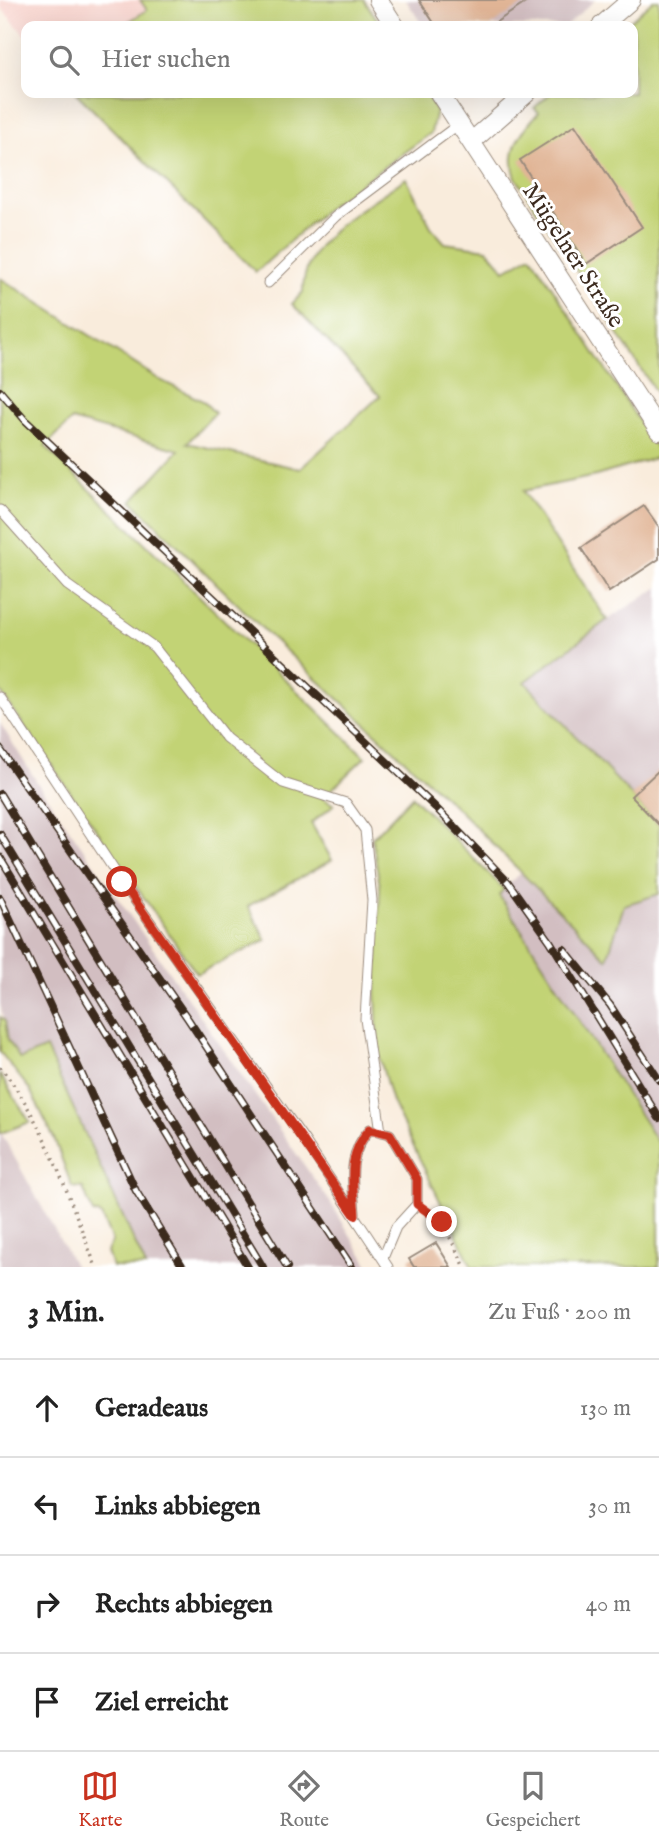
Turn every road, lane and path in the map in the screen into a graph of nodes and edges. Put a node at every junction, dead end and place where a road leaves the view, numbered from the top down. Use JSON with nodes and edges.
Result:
{"nodes":[{"id":1,"x":378,"y":0,"type":"edge"},
{"id":2,"x":631,"y":0,"type":"edge"},
{"id":3,"x":393,"y":21,"type":"edge"},
{"id":4,"x":607,"y":21,"type":"edge"},
{"id":5,"x":442,"y":98,"type":"edge"},
{"id":6,"x":521,"y":98,"type":"edge"},
{"id":7,"x":459,"y":124,"type":"junction"},
{"id":8,"x":471,"y":142,"type":"junction"},
{"id":9,"x":268,"y":283,"type":"dead end"},
{"id":10,"x":659,"y":431,"type":"edge"},
{"id":11,"x":0,"y":510,"type":"edge"},
{"id":12,"x":0,"y":697,"type":"edge"},
{"id":13,"x":0,"y":1067,"type":"edge"},
{"id":14,"x":381,"y":1132,"type":"junction"},
{"id":15,"x":417,"y":1204,"type":"junction"},
{"id":16,"x":355,"y":1215,"type":"junction"},
{"id":17,"x":386,"y":1263,"type":"edge"},
{"id":18,"x":96,"y":1267,"type":"edge"},
{"id":19,"x":466,"y":1267,"type":"edge"}],
"edges":[{"from":1,"to":3,"type":"street"},
{"from":2,"to":4,"type":"street"},
{"from":5,"to":7,"type":"street","name":"Mügelner Straße"},
{"from":6,"to":8,"type":"street"},
{"from":7,"to":8,"type":"street","name":"Mügelner Straße"},
{"from":7,"to":9,"type":"lane"},
{"from":8,"to":10,"type":"street","name":"Mügelner Straße"},
{"from":11,"to":14,"type":"lane"},
{"from":12,"to":16,"type":"lane"},
{"from":13,"to":18,"type":"path"},
{"from":14,"to":15,"type":"lane"},
{"from":14,"to":16,"type":"lane"},
{"from":15,"to":17,"type":"lane"},
{"from":15,"to":19,"type":"path"},
{"from":16,"to":17,"type":"lane"}]}
